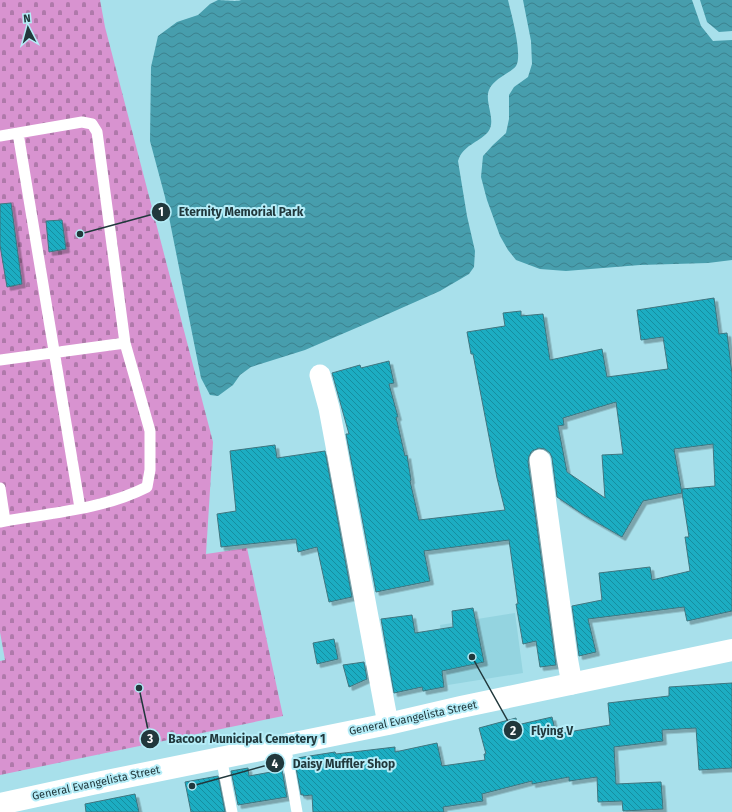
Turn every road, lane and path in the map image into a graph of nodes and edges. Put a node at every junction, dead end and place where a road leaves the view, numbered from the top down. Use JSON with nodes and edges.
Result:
{"nodes":[{"id":1,"x":18,"y":133,"type":"junction"},
{"id":2,"x":0,"y":136,"type":"edge"},
{"id":3,"x":125,"y":343,"type":"junction"},
{"id":4,"x":54,"y":353,"type":"junction"},
{"id":5,"x":0,"y":360,"type":"edge"},
{"id":6,"x":320,"y":374,"type":"dead end"},
{"id":7,"x":540,"y":460,"type":"dead end"},
{"id":8,"x":0,"y":488,"type":"edge"},
{"id":9,"x":80,"y":508,"type":"junction"},
{"id":10,"x":3,"y":522,"type":"edge"},
{"id":11,"x":732,"y":650,"type":"edge"},
{"id":12,"x":572,"y":684,"type":"junction"},
{"id":13,"x":388,"y":724,"type":"junction"},
{"id":14,"x":286,"y":744,"type":"junction"},
{"id":15,"x":221,"y":757,"type":"junction"},
{"id":16,"x":0,"y":804,"type":"edge"},
{"id":17,"x":232,"y":812,"type":"edge"},
{"id":18,"x":297,"y":812,"type":"edge"}],
"edges":[{"from":1,"to":2,"type":"lane"},
{"from":1,"to":3,"type":"lane"},
{"from":1,"to":4,"type":"lane"},
{"from":3,"to":4,"type":"lane"},
{"from":3,"to":9,"type":"lane"},
{"from":4,"to":5,"type":"lane"},
{"from":4,"to":9,"type":"lane"},
{"from":6,"to":13,"type":"street"},
{"from":7,"to":12,"type":"street"},
{"from":8,"to":10,"type":"lane"},
{"from":9,"to":10,"type":"lane"},
{"from":11,"to":12,"type":"main road","name":"General Evangelista Street"},
{"from":12,"to":13,"type":"main road","name":"General Evangelista Street"},
{"from":13,"to":14,"type":"main road","name":"General Evangelista Street"},
{"from":14,"to":15,"type":"main road","name":"General Evangelista Street"},
{"from":14,"to":18,"type":"lane"},
{"from":15,"to":16,"type":"main road","name":"General Evangelista Street"},
{"from":15,"to":17,"type":"lane"}]}
